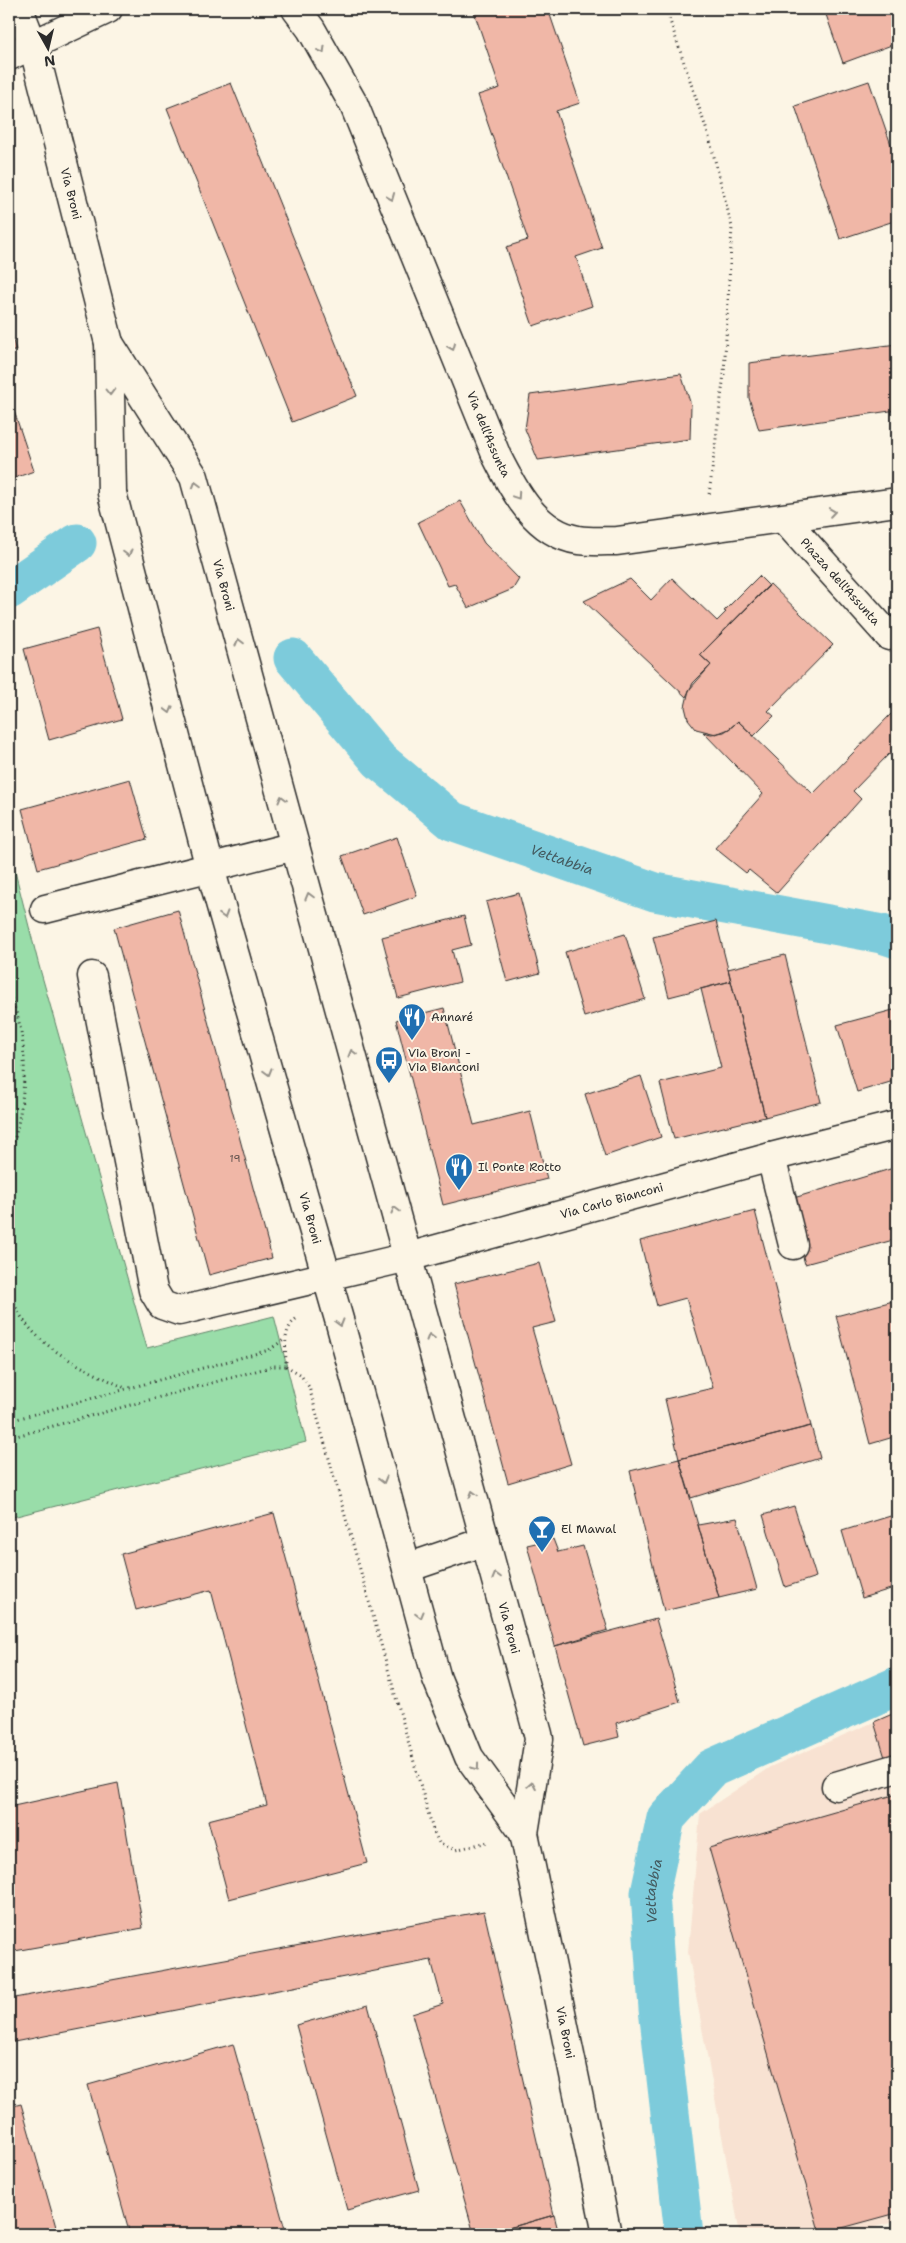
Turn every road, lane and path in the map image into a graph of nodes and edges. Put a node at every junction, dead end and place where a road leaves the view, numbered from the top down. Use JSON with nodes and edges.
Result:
{"nodes":[{"id":1,"x":19,"y":9,"type":"edge"},
{"id":2,"x":108,"y":9,"type":"edge"},
{"id":3,"x":296,"y":9,"type":"edge"},
{"id":4,"x":666,"y":9,"type":"edge"},
{"id":5,"x":21,"y":50,"type":"edge"},
{"id":6,"x":109,"y":344,"type":"junction"},
{"id":7,"x":897,"y":502,"type":"edge"},
{"id":8,"x":784,"y":519,"type":"junction"},
{"id":9,"x":704,"y":530,"type":"junction"},
{"id":10,"x":897,"y":630,"type":"edge"},
{"id":11,"x":295,"y":846,"type":"junction"},
{"id":12,"x":210,"y":868,"type":"junction"},
{"id":13,"x":45,"y":909,"type":"dead end"},
{"id":14,"x":92,"y":976,"type":"dead end"},
{"id":15,"x":9,"y":994,"type":"edge"},
{"id":16,"x":897,"y":1125,"type":"edge"},
{"id":17,"x":770,"y":1157,"type":"junction"},
{"id":18,"x":9,"y":1162,"type":"edge"},
{"id":19,"x":793,"y":1245,"type":"dead end"},
{"id":20,"x":408,"y":1257,"type":"junction"},
{"id":21,"x":327,"y":1276,"type":"junction"},
{"id":22,"x":9,"y":1289,"type":"edge"},
{"id":23,"x":286,"y":1366,"type":"junction"},
{"id":24,"x":125,"y":1389,"type":"junction"},
{"id":25,"x":9,"y":1421,"type":"edge"},
{"id":26,"x":9,"y":1438,"type":"edge"},
{"id":27,"x":486,"y":1541,"type":"junction"},
{"id":28,"x":407,"y":1568,"type":"junction"},
{"id":29,"x":897,"y":1768,"type":"edge"},
{"id":30,"x":836,"y":1786,"type":"dead end"},
{"id":31,"x":524,"y":1833,"type":"junction"},
{"id":32,"x":464,"y":1849,"type":"dead end"},
{"id":33,"x":606,"y":2234,"type":"edge"}],
"edges":[{"from":1,"to":5,"type":"street","name":"Via Broni"},
{"from":2,"to":5,"type":"street"},
{"from":3,"to":9,"type":"street","name":"Via dell'Assunta","one_way":true},
{"from":4,"to":9,"type":"path"},
{"from":5,"to":6,"type":"street","name":"Via Broni"},
{"from":11,"to":6,"type":"street","name":"Via Broni","one_way":true},
{"from":6,"to":12,"type":"street","name":"Via Broni","one_way":true},
{"from":8,"to":7,"type":"street","name":"Via dell'Assunta","one_way":true},
{"from":8,"to":9,"type":"street","name":"Via dell'Assunta"},
{"from":8,"to":10,"type":"street","name":"Piazza dell'Assunta"},
{"from":11,"to":12,"type":"street"},
{"from":20,"to":11,"type":"street","name":"Via Broni","one_way":true},
{"from":12,"to":13,"type":"street"},
{"from":12,"to":21,"type":"street","name":"Via Broni","one_way":true},
{"from":14,"to":21,"type":"street","name":"Via Carlo Bianconi"},
{"from":15,"to":18,"type":"path"},
{"from":16,"to":17,"type":"street","name":"Via Carlo Bianconi"},
{"from":17,"to":19,"type":"street"},
{"from":17,"to":20,"type":"street","name":"Via Carlo Bianconi"},
{"from":20,"to":21,"type":"street","name":"Via Carlo Bianconi"},
{"from":27,"to":20,"type":"street","name":"Via Broni","one_way":true},
{"from":21,"to":28,"type":"street","name":"Via Broni","one_way":true},
{"from":22,"to":24,"type":"path"},
{"from":23,"to":24,"type":"path"},
{"from":23,"to":26,"type":"path"},
{"from":23,"to":32,"type":"path"},
{"from":24,"to":25,"type":"path"},
{"from":27,"to":28,"type":"street"},
{"from":31,"to":27,"type":"street","name":"Via Broni","one_way":true},
{"from":28,"to":31,"type":"street","name":"Via Broni","one_way":true},
{"from":29,"to":30,"type":"street"},
{"from":31,"to":33,"type":"street","name":"Via Broni"}]}
